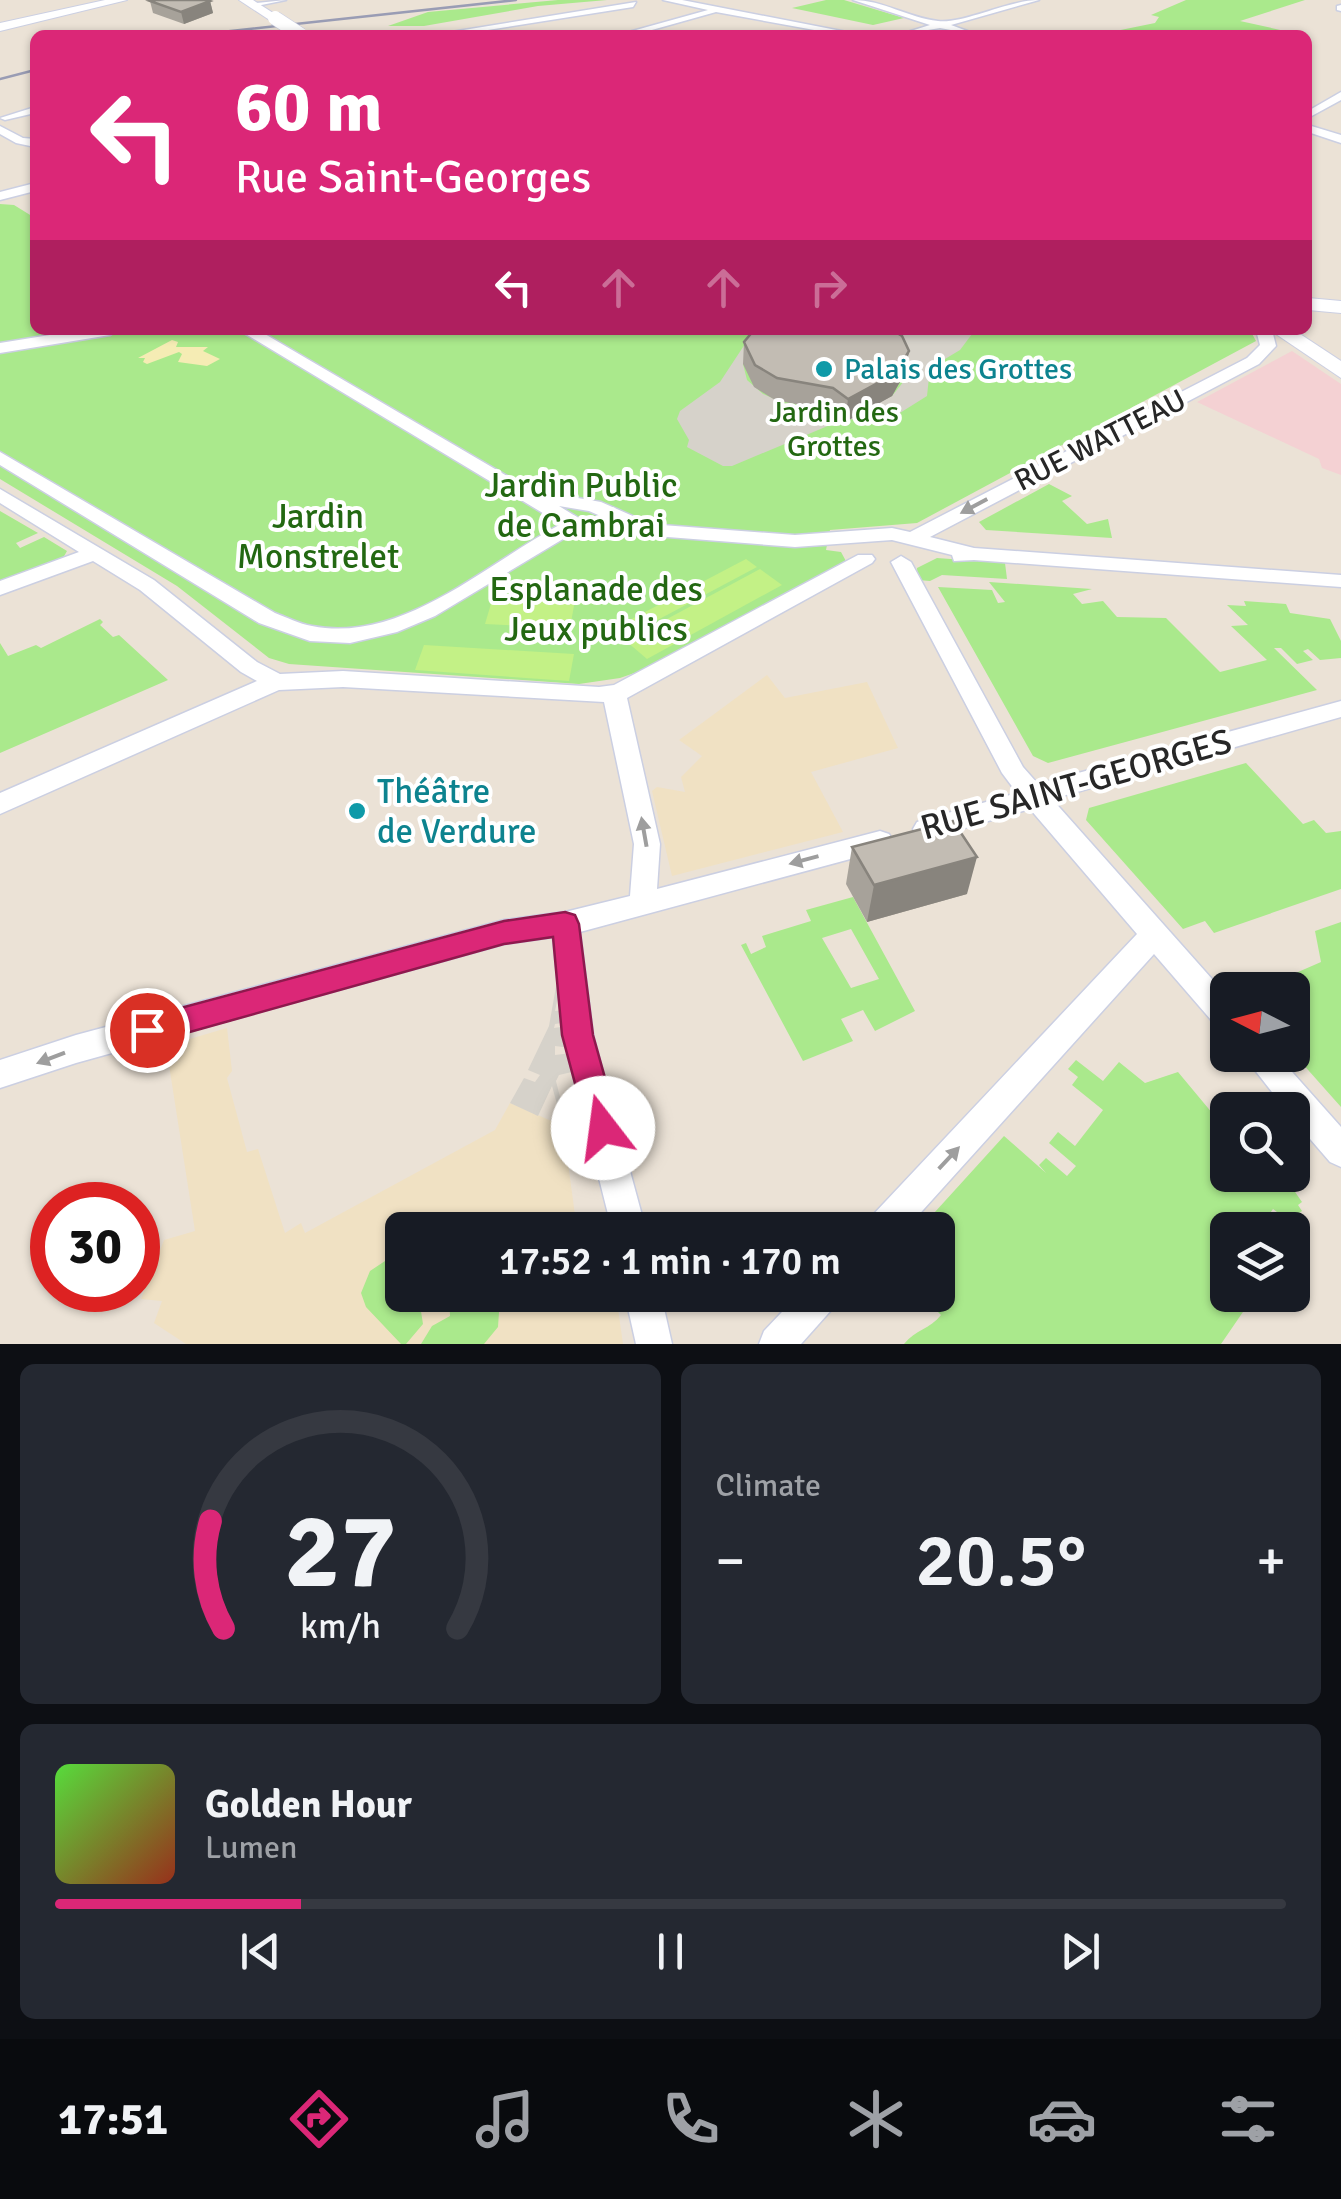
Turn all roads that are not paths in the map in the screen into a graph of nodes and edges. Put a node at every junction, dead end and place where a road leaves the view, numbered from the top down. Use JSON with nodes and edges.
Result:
{"nodes":[{"id":1,"x":121,"y":0,"type":"edge"},
{"id":2,"x":282,"y":0,"type":"edge"},
{"id":3,"x":667,"y":0,"type":"edge"},
{"id":4,"x":857,"y":0,"type":"edge"},
{"id":5,"x":1035,"y":0,"type":"edge"},
{"id":6,"x":99,"y":2,"type":"edge"},
{"id":7,"x":248,"y":2,"type":"edge"},
{"id":8,"x":634,"y":2,"type":"edge"},
{"id":9,"x":720,"y":10,"type":"junction"},
{"id":10,"x":942,"y":24,"type":"junction"},
{"id":11,"x":0,"y":28,"type":"edge"},
{"id":12,"x":648,"y":28,"type":"junction"},
{"id":13,"x":293,"y":30,"type":"edge"},
{"id":14,"x":468,"y":30,"type":"edge"},
{"id":15,"x":641,"y":30,"type":"edge"},
{"id":16,"x":830,"y":30,"type":"edge"},
{"id":17,"x":921,"y":30,"type":"edge"},
{"id":18,"x":958,"y":30,"type":"edge"},
{"id":19,"x":1341,"y":95,"type":"edge"},
{"id":20,"x":30,"y":112,"type":"edge"},
{"id":21,"x":1312,"y":113,"type":"edge"},
{"id":22,"x":1,"y":121,"type":"edge"},
{"id":23,"x":1312,"y":129,"type":"edge"},
{"id":24,"x":1341,"y":139,"type":"edge"},
{"id":25,"x":30,"y":142,"type":"edge"},
{"id":26,"x":30,"y":188,"type":"edge"},
{"id":27,"x":16,"y":192,"type":"junction"},
{"id":28,"x":0,"y":196,"type":"edge"},
{"id":29,"x":30,"y":201,"type":"edge"},
{"id":30,"x":1341,"y":310,"type":"edge"},
{"id":31,"x":1312,"y":318,"type":"edge"},
{"id":32,"x":1312,"y":321,"type":"edge"},
{"id":33,"x":79,"y":335,"type":"edge"},
{"id":34,"x":256,"y":335,"type":"edge"},
{"id":35,"x":1265,"y":335,"type":"edge"},
{"id":36,"x":1288,"y":335,"type":"edge"},
{"id":37,"x":0,"y":348,"type":"edge"},
{"id":38,"x":1341,"y":350,"type":"edge"},
{"id":39,"x":1341,"y":371,"type":"edge"},
{"id":40,"x":0,"y":458,"type":"edge"},
{"id":41,"x":0,"y":495,"type":"edge"},
{"id":42,"x":583,"y":516,"type":"junction"},
{"id":43,"x":861,"y":551,"type":"junction"},
{"id":44,"x":912,"y":551,"type":"junction"},
{"id":45,"x":94,"y":553,"type":"junction"},
{"id":46,"x":1341,"y":580,"type":"edge"},
{"id":47,"x":0,"y":588,"type":"edge"},
{"id":48,"x":277,"y":682,"type":"junction"},
{"id":49,"x":614,"y":693,"type":"junction"},
{"id":50,"x":1341,"y":709,"type":"edge"},
{"id":51,"x":1032,"y":796,"type":"junction"},
{"id":52,"x":0,"y":804,"type":"edge"},
{"id":53,"x":643,"y":901,"type":"junction"},
{"id":54,"x":565,"y":924,"type":"junction"},
{"id":55,"x":1154,"y":934,"type":"junction"},
{"id":56,"x":1210,"y":998,"type":"edge"},
{"id":57,"x":1273,"y":1072,"type":"edge"},
{"id":58,"x":0,"y":1074,"type":"edge"},
{"id":59,"x":1341,"y":1150,"type":"edge"},
{"id":60,"x":624,"y":1212,"type":"edge"},
{"id":61,"x":899,"y":1212,"type":"edge"},
{"id":62,"x":647,"y":1312,"type":"edge"},
{"id":63,"x":807,"y":1312,"type":"edge"},
{"id":64,"x":654,"y":1344,"type":"edge"},
{"id":65,"x":778,"y":1344,"type":"edge"}],
"edges":[{"from":1,"to":6,"type":"main road"},
{"from":2,"to":7,"type":"street"},
{"from":3,"to":9,"type":"street"},
{"from":4,"to":10,"type":"street"},
{"from":5,"to":10,"type":"street"},
{"from":6,"to":11,"type":"main road"},
{"from":7,"to":13,"type":"main road","bridge":true},
{"from":8,"to":12,"type":"street"},
{"from":8,"to":14,"type":"street"},
{"from":9,"to":12,"type":"street"},
{"from":9,"to":16,"type":"street"},
{"from":10,"to":17,"type":"street"},
{"from":10,"to":18,"type":"street"},
{"from":12,"to":15,"type":"street"},
{"from":19,"to":21,"type":"street"},
{"from":20,"to":22,"type":"street"},
{"from":22,"to":25,"type":"street"},
{"from":23,"to":24,"type":"street"},
{"from":26,"to":27,"type":"street"},
{"from":27,"to":28,"type":"street"},
{"from":27,"to":29,"type":"street"},
{"from":30,"to":31,"type":"main road"},
{"from":32,"to":38,"type":"main road"},
{"from":33,"to":37,"type":"street"},
{"from":34,"to":42,"type":"street"},
{"from":35,"to":44,"type":"street","name":"RUE WATTEAU","one_way":true},
{"from":36,"to":39,"type":"main road"},
{"from":40,"to":42,"type":"street"},
{"from":41,"to":45,"type":"street"},
{"from":42,"to":43,"type":"street"},
{"from":43,"to":44,"type":"street"},
{"from":43,"to":49,"type":"street"},
{"from":44,"to":46,"type":"street"},
{"from":44,"to":51,"type":"street"},
{"from":45,"to":47,"type":"street"},
{"from":45,"to":48,"type":"street"},
{"from":48,"to":49,"type":"street"},
{"from":48,"to":52,"type":"street"},
{"from":53,"to":49,"type":"street","one_way":true},
{"from":50,"to":51,"type":"street","name":"RUE SAINT-GEORGES"},
{"from":51,"to":53,"type":"street","name":"RUE SAINT-GEORGES","one_way":true},
{"from":51,"to":55,"type":"street"},
{"from":53,"to":54,"type":"street","name":"RUE SAINT-GEORGES"},
{"from":54,"to":58,"type":"street","name":"RUE SAINT-GEORGES","one_way":true},
{"from":54,"to":60,"type":"street"},
{"from":55,"to":56,"type":"street"},
{"from":61,"to":55,"type":"street","one_way":true},
{"from":57,"to":59,"type":"street"},
{"from":62,"to":64,"type":"street"},
{"from":63,"to":65,"type":"street"}]}
